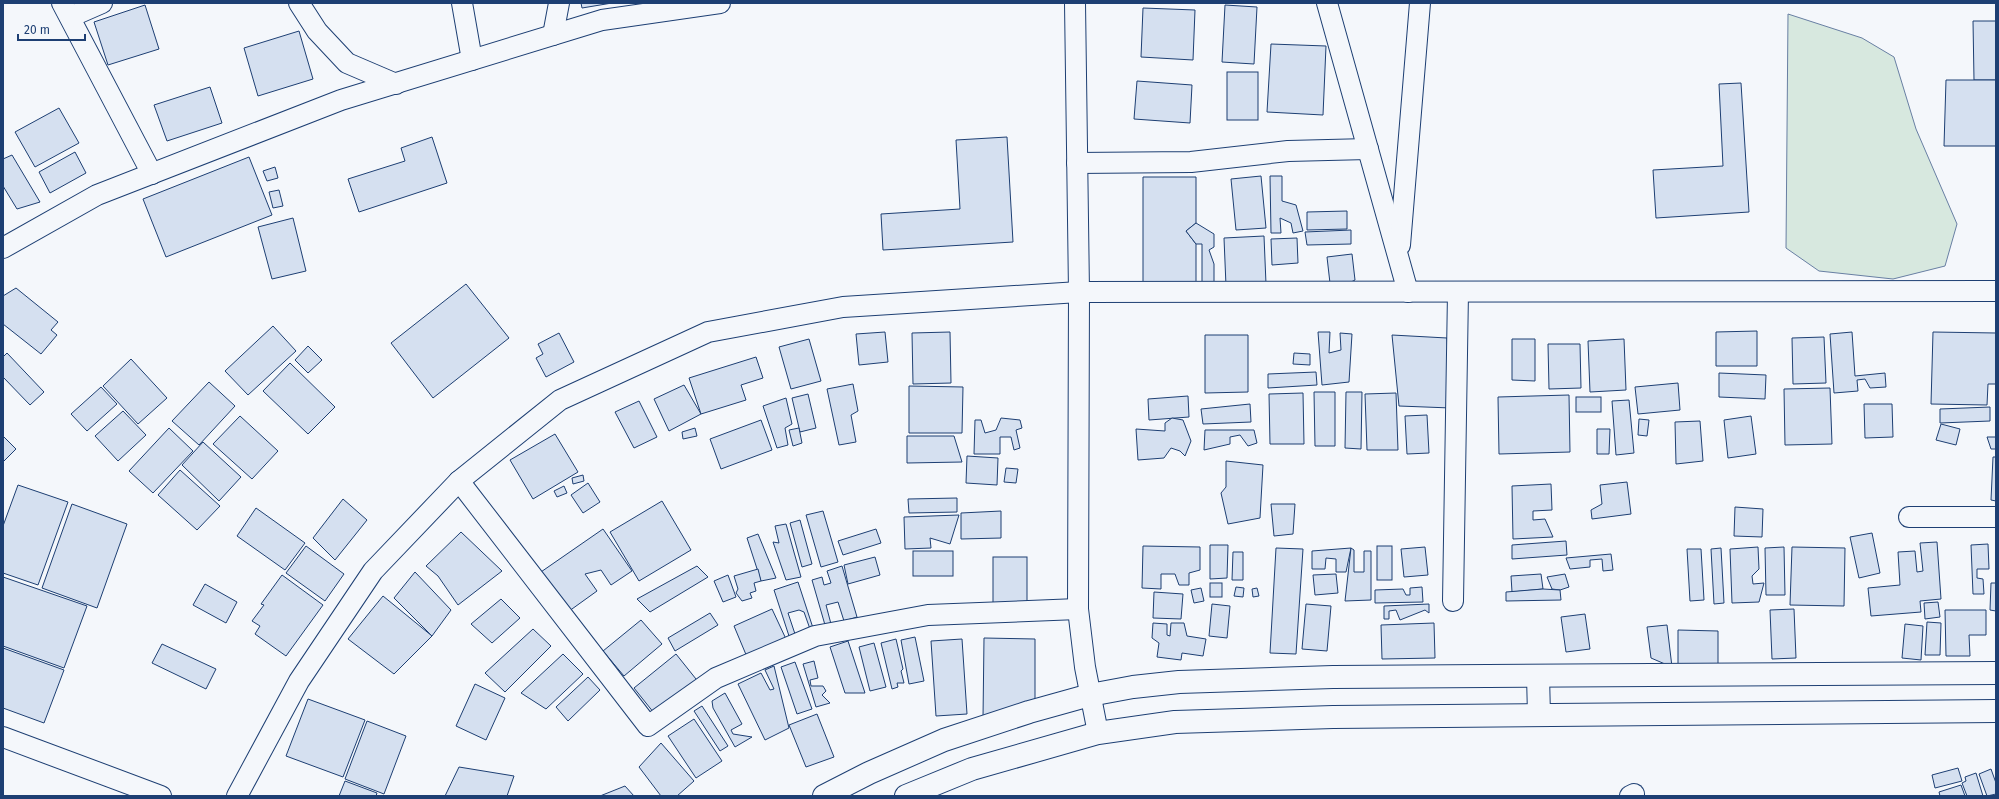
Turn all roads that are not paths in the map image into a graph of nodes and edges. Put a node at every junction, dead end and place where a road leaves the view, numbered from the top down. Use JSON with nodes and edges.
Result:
{"nodes":[{"id":1,"x":102,"y":3,"type":"edge"},
{"id":2,"x":299,"y":3,"type":"edge"},
{"id":3,"x":462,"y":3,"type":"edge"},
{"id":4,"x":559,"y":3,"type":"edge"},
{"id":5,"x":720,"y":3,"type":"edge"},
{"id":6,"x":1075,"y":3,"type":"edge"},
{"id":7,"x":1327,"y":3,"type":"edge"},
{"id":8,"x":1420,"y":3,"type":"edge"},
{"id":9,"x":66,"y":10,"type":"edge"},
{"id":10,"x":553,"y":35,"type":"junction"},
{"id":11,"x":472,"y":60,"type":"junction"},
{"id":12,"x":396,"y":84,"type":"junction"},
{"id":13,"x":1368,"y":149,"type":"junction"},
{"id":14,"x":1077,"y":163,"type":"junction"},
{"id":15,"x":152,"y":174,"type":"junction"},
{"id":16,"x":3,"y":248,"type":"edge"},
{"id":17,"x":1399,"y":259,"type":"junction"},
{"id":18,"x":1996,"y":291,"type":"edge"},
{"id":19,"x":1080,"y":292,"type":"junction"},
{"id":20,"x":1408,"y":292,"type":"junction"},
{"id":21,"x":1458,"y":292,"type":"junction"},
{"id":22,"x":459,"y":481,"type":"junction"},
{"id":23,"x":1909,"y":517,"type":"dead end"},
{"id":24,"x":1996,"y":518,"type":"edge"},
{"id":25,"x":1453,"y":601,"type":"dead end"},
{"id":26,"x":1078,"y":609,"type":"junction"},
{"id":27,"x":1996,"y":673,"type":"edge"},
{"id":28,"x":1538,"y":676,"type":"junction"},
{"id":29,"x":1090,"y":695,"type":"junction"},
{"id":30,"x":1996,"y":711,"type":"edge"},
{"id":31,"x":1539,"y":715,"type":"junction"},
{"id":32,"x":1098,"y":732,"type":"junction"},
{"id":33,"x":3,"y":737,"type":"edge"},
{"id":34,"x":161,"y":796,"type":"edge"},
{"id":35,"x":237,"y":796,"type":"edge"},
{"id":36,"x":824,"y":796,"type":"edge"},
{"id":37,"x":906,"y":796,"type":"edge"},
{"id":38,"x":1630,"y":796,"type":"edge"},
{"id":39,"x":1634,"y":796,"type":"edge"}],
"edges":[{"from":1,"to":9,"type":"street"},
{"from":2,"to":12,"type":"street"},
{"from":3,"to":11,"type":"street"},
{"from":4,"to":10,"type":"street"},
{"from":5,"to":10,"type":"street"},
{"from":6,"to":14,"type":"street"},
{"from":7,"to":13,"type":"street"},
{"from":8,"to":17,"type":"street"},
{"from":9,"to":15,"type":"street"},
{"from":10,"to":11,"type":"street"},
{"from":11,"to":12,"type":"street"},
{"from":12,"to":15,"type":"street"},
{"from":13,"to":14,"type":"street"},
{"from":13,"to":17,"type":"street"},
{"from":14,"to":19,"type":"street"},
{"from":15,"to":16,"type":"street"},
{"from":17,"to":20,"type":"street"},
{"from":18,"to":21,"type":"street"},
{"from":19,"to":20,"type":"street"},
{"from":19,"to":22,"type":"street"},
{"from":19,"to":26,"type":"street"},
{"from":20,"to":21,"type":"street"},
{"from":21,"to":25,"type":"street"},
{"from":22,"to":26,"type":"street"},
{"from":22,"to":35,"type":"street"},
{"from":23,"to":24,"type":"street"},
{"from":26,"to":29,"type":"street"},
{"from":27,"to":28,"type":"street"},
{"from":28,"to":29,"type":"street"},
{"from":28,"to":31,"type":"street"},
{"from":29,"to":32,"type":"street"},
{"from":29,"to":36,"type":"street"},
{"from":30,"to":31,"type":"street"},
{"from":31,"to":32,"type":"street"},
{"from":32,"to":37,"type":"street"},
{"from":33,"to":34,"type":"street"},
{"from":38,"to":39,"type":"street"}]}
